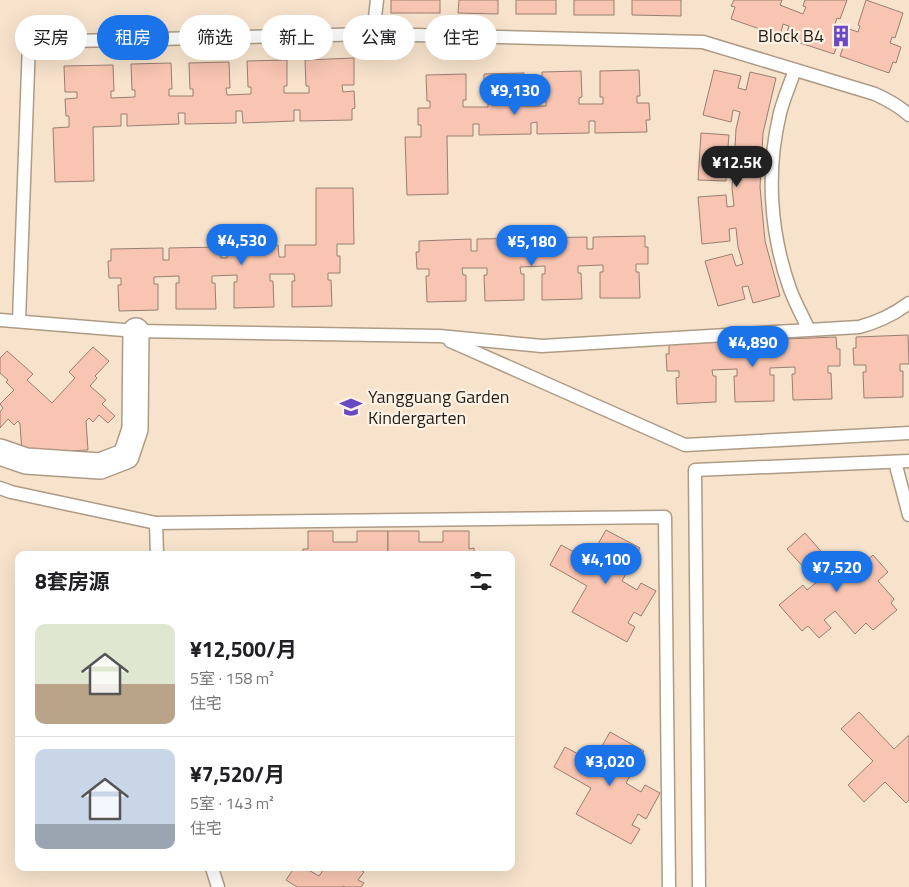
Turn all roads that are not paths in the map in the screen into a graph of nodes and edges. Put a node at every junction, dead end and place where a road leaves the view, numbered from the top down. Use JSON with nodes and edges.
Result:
{"nodes":[{"id":1,"x":377,"y":0,"type":"edge"},
{"id":2,"x":375,"y":15,"type":"edge"},
{"id":3,"x":343,"y":35,"type":"edge"},
{"id":4,"x":415,"y":35,"type":"edge"},
{"id":5,"x":795,"y":70,"type":"junction"},
{"id":6,"x":909,"y":115,"type":"edge"},
{"id":7,"x":909,"y":303,"type":"edge"},
{"id":8,"x":0,"y":320,"type":"edge"},
{"id":9,"x":19,"y":321,"type":"junction"},
{"id":10,"x":809,"y":330,"type":"junction"},
{"id":11,"x":136,"y":331,"type":"junction"},
{"id":12,"x":439,"y":336,"type":"junction"},
{"id":13,"x":909,"y":433,"type":"edge"},
{"id":14,"x":0,"y":452,"type":"edge"},
{"id":15,"x":909,"y":461,"type":"edge"},
{"id":16,"x":895,"y":462,"type":"junction"},
{"id":17,"x":0,"y":488,"type":"edge"},
{"id":18,"x":909,"y":516,"type":"edge"},
{"id":19,"x":156,"y":523,"type":"junction"},
{"id":20,"x":157,"y":551,"type":"edge"},
{"id":21,"x":213,"y":871,"type":"edge"},
{"id":22,"x":218,"y":887,"type":"edge"},
{"id":23,"x":669,"y":887,"type":"edge"},
{"id":24,"x":699,"y":887,"type":"edge"}],
"edges":[{"from":1,"to":2,"type":"lane"},
{"from":3,"to":9,"type":"lane"},
{"from":4,"to":5,"type":"lane"},
{"from":5,"to":6,"type":"lane"},
{"from":5,"to":10,"type":"lane"},
{"from":7,"to":10,"type":"lane"},
{"from":8,"to":9,"type":"lane"},
{"from":9,"to":11,"type":"lane"},
{"from":10,"to":12,"type":"lane"},
{"from":11,"to":12,"type":"lane"},
{"from":11,"to":14,"type":"street"},
{"from":12,"to":13,"type":"lane"},
{"from":15,"to":16,"type":"lane"},
{"from":16,"to":18,"type":"lane"},
{"from":16,"to":24,"type":"lane"},
{"from":17,"to":19,"type":"lane"},
{"from":19,"to":20,"type":"lane"},
{"from":19,"to":23,"type":"lane"},
{"from":21,"to":22,"type":"lane"}]}
